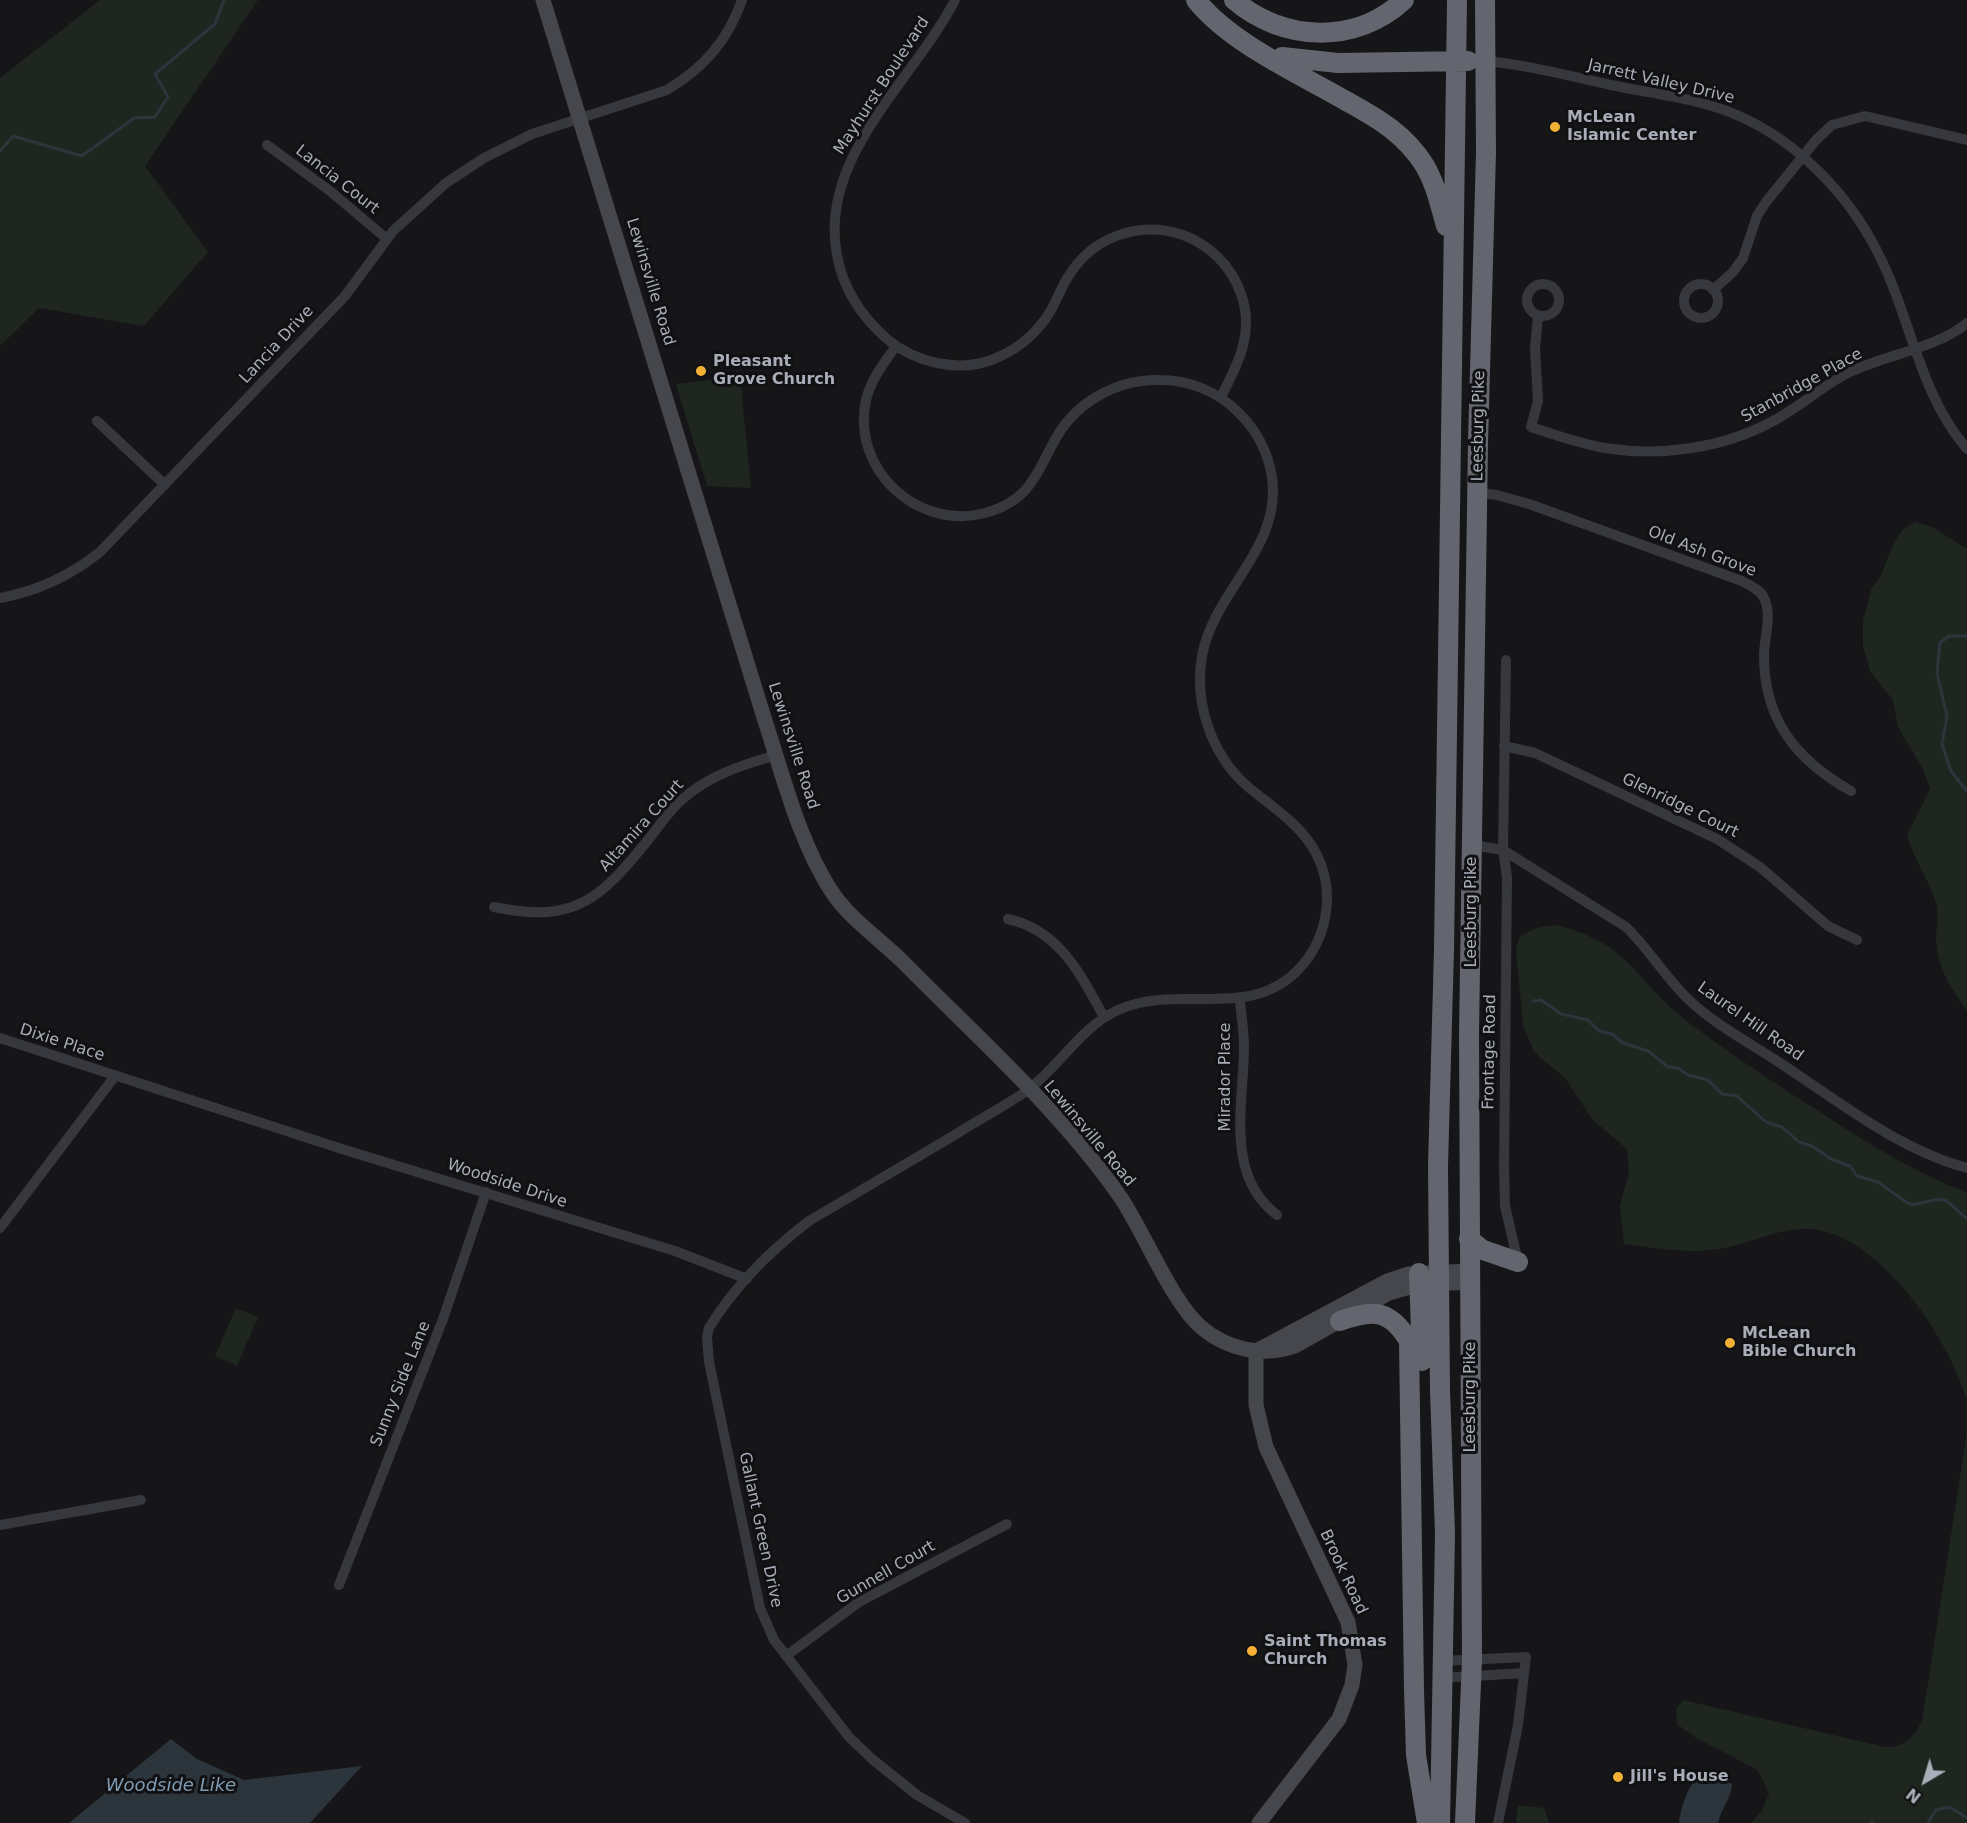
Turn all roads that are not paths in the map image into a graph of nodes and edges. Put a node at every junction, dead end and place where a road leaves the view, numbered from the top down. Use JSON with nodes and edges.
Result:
{"nodes":[{"id":1,"x":543,"y":0,"type":"edge"},
{"id":2,"x":742,"y":0,"type":"edge"},
{"id":3,"x":955,"y":0,"type":"edge"},
{"id":4,"x":1196,"y":0,"type":"edge"},
{"id":5,"x":1234,"y":0,"type":"edge"},
{"id":6,"x":1404,"y":0,"type":"edge"},
{"id":7,"x":1457,"y":0,"type":"edge"},
{"id":8,"x":1485,"y":0,"type":"edge"},
{"id":9,"x":1256,"y":49,"type":"junction"},
{"id":10,"x":1457,"y":60,"type":"junction"},
{"id":11,"x":1486,"y":61,"type":"junction"},
{"id":12,"x":580,"y":119,"type":"junction"},
{"id":13,"x":1967,"y":140,"type":"edge"},
{"id":14,"x":267,"y":145,"type":"dead end"},
{"id":15,"x":1802,"y":157,"type":"junction"},
{"id":16,"x":387,"y":239,"type":"junction"},
{"id":17,"x":1713,"y":290,"type":"dead end"},
{"id":18,"x":1452,"y":292,"type":"junction"},
{"id":19,"x":1538,"y":316,"type":"dead end"},
{"id":20,"x":1967,"y":323,"type":"edge"},
{"id":21,"x":896,"y":346,"type":"junction"},
{"id":22,"x":1914,"y":349,"type":"junction"},
{"id":23,"x":1221,"y":397,"type":"junction"},
{"id":24,"x":97,"y":421,"type":"dead end"},
{"id":25,"x":1967,"y":449,"type":"edge"},
{"id":26,"x":165,"y":485,"type":"junction"},
{"id":27,"x":1478,"y":494,"type":"junction"},
{"id":28,"x":0,"y":598,"type":"edge"},
{"id":29,"x":1506,"y":660,"type":"dead end"},
{"id":30,"x":1504,"y":746,"type":"junction"},
{"id":31,"x":776,"y":755,"type":"junction"},
{"id":32,"x":1851,"y":791,"type":"dead end"},
{"id":33,"x":1472,"y":845,"type":"junction"},
{"id":34,"x":1503,"y":850,"type":"junction"},
{"id":35,"x":494,"y":907,"type":"dead end"},
{"id":36,"x":1008,"y":919,"type":"dead end"},
{"id":37,"x":1857,"y":940,"type":"dead end"},
{"id":38,"x":1240,"y":1000,"type":"junction"},
{"id":39,"x":1104,"y":1017,"type":"junction"},
{"id":40,"x":0,"y":1038,"type":"edge"},
{"id":41,"x":115,"y":1076,"type":"junction"},
{"id":42,"x":1028,"y":1090,"type":"junction"},
{"id":43,"x":1967,"y":1168,"type":"edge"},
{"id":44,"x":486,"y":1192,"type":"junction"},
{"id":45,"x":1277,"y":1215,"type":"dead end"},
{"id":46,"x":0,"y":1228,"type":"edge"},
{"id":47,"x":1469,"y":1239,"type":"junction"},
{"id":48,"x":1518,"y":1262,"type":"joint"},
{"id":49,"x":1469,"y":1276,"type":"junction"},
{"id":50,"x":747,"y":1279,"type":"junction"},
{"id":51,"x":1429,"y":1279,"type":"junction"},
{"id":52,"x":1340,"y":1321,"type":"junction"},
{"id":53,"x":1256,"y":1351,"type":"junction"},
{"id":54,"x":141,"y":1500,"type":"dead end"},
{"id":55,"x":0,"y":1524,"type":"edge"},
{"id":56,"x":1007,"y":1524,"type":"dead end"},
{"id":57,"x":339,"y":1585,"type":"dead end"},
{"id":58,"x":786,"y":1656,"type":"junction"},
{"id":59,"x":1441,"y":1669,"type":"junction"},
{"id":60,"x":1472,"y":1669,"type":"junction"},
{"id":61,"x":1524,"y":1673,"type":"junction"},
{"id":62,"x":965,"y":1823,"type":"edge"},
{"id":63,"x":1259,"y":1823,"type":"edge"},
{"id":64,"x":1426,"y":1823,"type":"edge"},
{"id":65,"x":1440,"y":1823,"type":"edge"},
{"id":66,"x":1465,"y":1823,"type":"edge"},
{"id":67,"x":1498,"y":1823,"type":"edge"}],
"edges":[{"from":1,"to":12,"type":"main road","name":"Lewinsville Road"},
{"from":2,"to":12,"type":"street"},
{"from":3,"to":21,"type":"street","name":"Mayhurst Boulevard"},
{"from":4,"to":9,"type":"highway"},
{"from":5,"to":6,"type":"highway"},
{"from":7,"to":10,"type":"highway","name":"Leesburg Pike"},
{"from":8,"to":11,"type":"highway","name":"Leesburg Pike"},
{"from":9,"to":10,"type":"highway"},
{"from":9,"to":18,"type":"highway"},
{"from":10,"to":11,"type":"highway"},
{"from":10,"to":18,"type":"highway","name":"Leesburg Pike"},
{"from":11,"to":15,"type":"street","name":"Jarrett Valley Drive"},
{"from":11,"to":27,"type":"highway","name":"Leesburg Pike"},
{"from":12,"to":16,"type":"street","name":"Lancia Drive"},
{"from":12,"to":31,"type":"main road","name":"Lewinsville Road"},
{"from":13,"to":15,"type":"street"},
{"from":14,"to":16,"type":"street","name":"Lancia Court"},
{"from":15,"to":17,"type":"street"},
{"from":15,"to":22,"type":"street","name":"Jarrett Valley Drive"},
{"from":16,"to":26,"type":"street","name":"Lancia Drive"},
{"from":18,"to":51,"type":"highway","name":"Leesburg Pike"},
{"from":19,"to":22,"type":"street","name":"Stanbridge Place"},
{"from":20,"to":22,"type":"street"},
{"from":21,"to":23,"type":"street","name":"Mayhurst Boulevard"},
{"from":21,"to":23,"type":"street"},
{"from":22,"to":25,"type":"street","name":"Jarrett Valley Drive"},
{"from":23,"to":38,"type":"street"},
{"from":24,"to":26,"type":"street"},
{"from":26,"to":28,"type":"street","name":"Lancia Drive"},
{"from":27,"to":32,"type":"street","name":"Old Ash Grove"},
{"from":27,"to":33,"type":"highway","name":"Leesburg Pike"},
{"from":29,"to":30,"type":"street","name":"Frontage Road"},
{"from":30,"to":34,"type":"street","name":"Frontage Road"},
{"from":30,"to":37,"type":"street","name":"Glenridge Court"},
{"from":31,"to":35,"type":"street","name":"Altamira Court"},
{"from":31,"to":42,"type":"main road","name":"Lewinsville Road"},
{"from":33,"to":34,"type":"street","name":"Laurel Hill Road"},
{"from":33,"to":47,"type":"highway","name":"Leesburg Pike"},
{"from":34,"to":43,"type":"street","name":"Laurel Hill Road"},
{"from":34,"to":48,"type":"street","name":"Frontage Road"},
{"from":36,"to":39,"type":"street"},
{"from":38,"to":39,"type":"street"},
{"from":38,"to":45,"type":"street","name":"Mirador Place"},
{"from":39,"to":42,"type":"street"},
{"from":40,"to":41,"type":"street","name":"Dixie Place"},
{"from":41,"to":44,"type":"street","name":"Woodside Drive"},
{"from":41,"to":46,"type":"street"},
{"from":42,"to":50,"type":"street"},
{"from":42,"to":53,"type":"main road","name":"Lewinsville Road"},
{"from":44,"to":50,"type":"street","name":"Woodside Drive"},
{"from":44,"to":57,"type":"street","name":"Sunny Side Lane"},
{"from":47,"to":48,"type":"highway"},
{"from":47,"to":49,"type":"highway","name":"Leesburg Pike"},
{"from":49,"to":51,"type":"main road","name":"Lewinsville Road"},
{"from":49,"to":60,"type":"highway","name":"Leesburg Pike"},
{"from":50,"to":58,"type":"street","name":"Gallant Green Drive"},
{"from":51,"to":52,"type":"main road","name":"Lewinsville Road"},
{"from":51,"to":53,"type":"main road","name":"Lewinsville Road"},
{"from":51,"to":59,"type":"highway","name":"Leesburg Pike"},
{"from":52,"to":53,"type":"main road","name":"Lewinsville Road"},
{"from":52,"to":64,"type":"highway"},
{"from":53,"to":63,"type":"main road","name":"Brook Road"},
{"from":54,"to":55,"type":"street"},
{"from":56,"to":58,"type":"street","name":"Gunnell Court"},
{"from":58,"to":62,"type":"street","name":"Gallant Green Drive"},
{"from":59,"to":60,"type":"street"},
{"from":59,"to":60,"type":"street"},
{"from":59,"to":65,"type":"highway","name":"Leesburg Pike"},
{"from":60,"to":61,"type":"street"},
{"from":60,"to":61,"type":"street"},
{"from":60,"to":66,"type":"highway","name":"Leesburg Pike"},
{"from":61,"to":67,"type":"street"}]}
